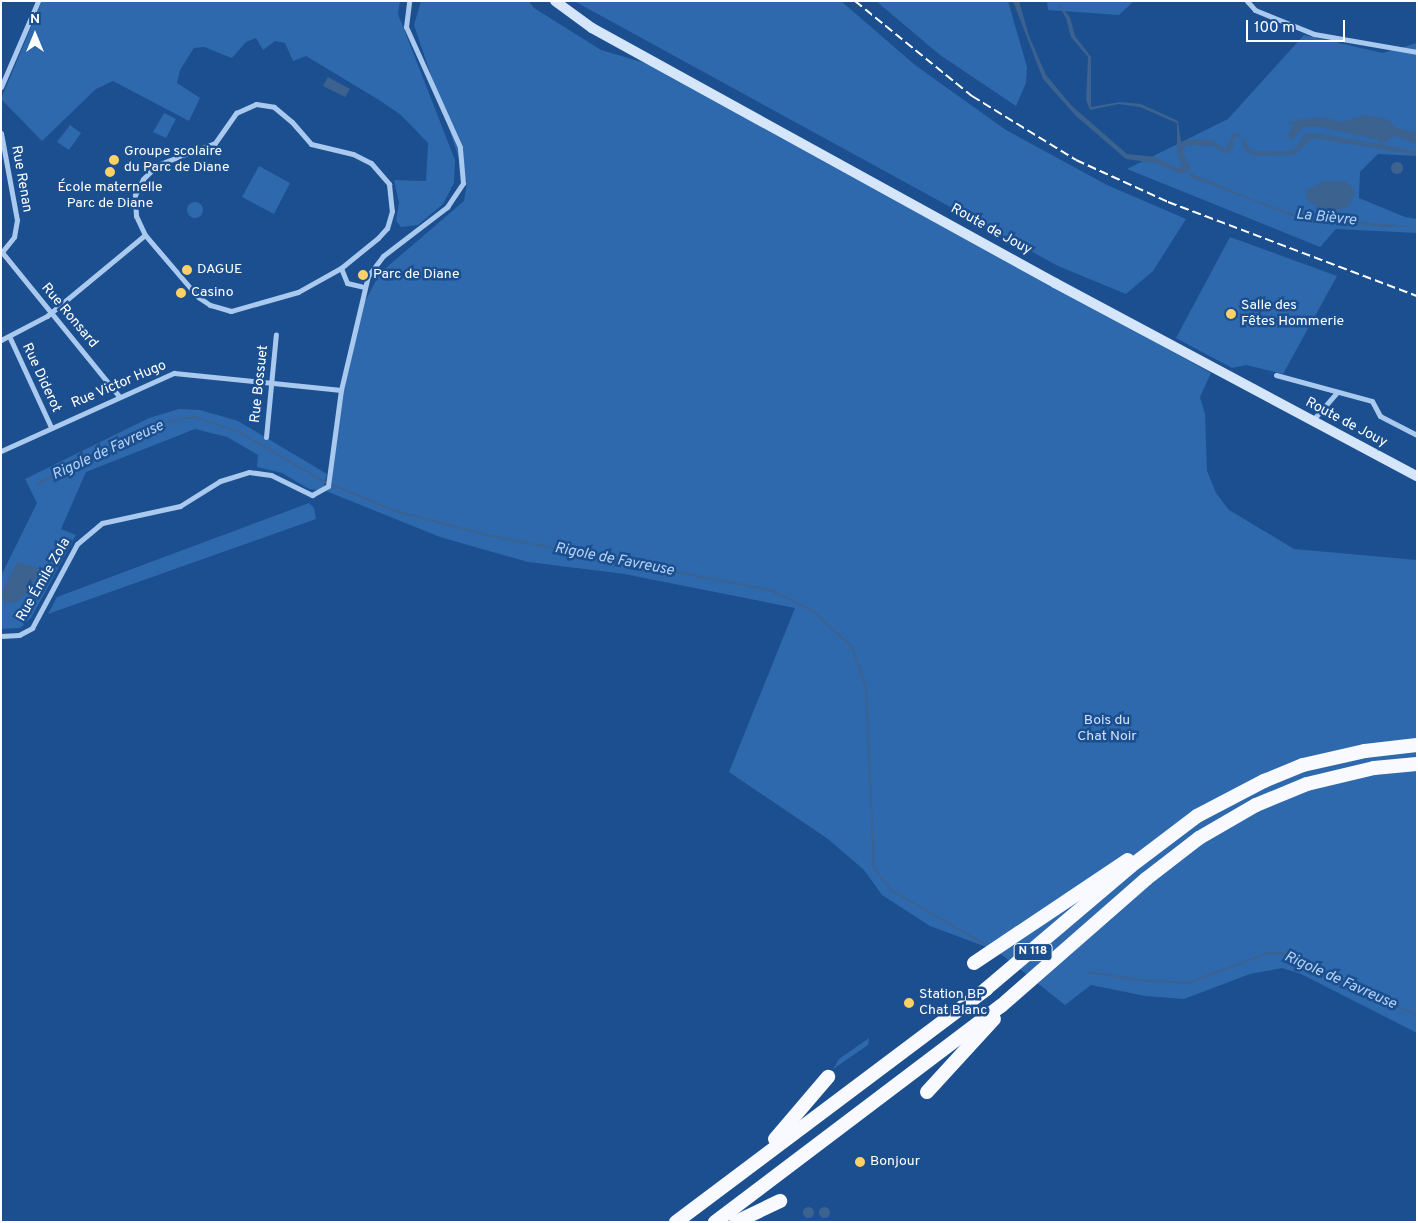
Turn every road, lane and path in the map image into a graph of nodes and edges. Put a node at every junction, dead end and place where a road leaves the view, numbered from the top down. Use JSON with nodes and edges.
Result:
{"nodes":[{"id":1,"x":38,"y":1,"type":"edge"},
{"id":2,"x":409,"y":1,"type":"edge"},
{"id":3,"x":555,"y":1,"type":"edge"},
{"id":4,"x":1247,"y":1,"type":"edge"},
{"id":5,"x":1417,"y":52,"type":"edge"},
{"id":6,"x":1,"y":87,"type":"edge"},
{"id":7,"x":1,"y":133,"type":"edge"},
{"id":8,"x":2,"y":142,"type":"edge"},
{"id":9,"x":145,"y":235,"type":"junction"},
{"id":10,"x":2,"y":252,"type":"edge"},
{"id":11,"x":341,"y":268,"type":"junction"},
{"id":12,"x":364,"y":287,"type":"junction"},
{"id":13,"x":51,"y":313,"type":"junction"},
{"id":14,"x":276,"y":334,"type":"dead end"},
{"id":15,"x":10,"y":338,"type":"junction"},
{"id":16,"x":1,"y":340,"type":"edge"},
{"id":17,"x":1276,"y":375,"type":"dead end"},
{"id":18,"x":272,"y":382,"type":"junction"},
{"id":19,"x":341,"y":390,"type":"junction"},
{"id":20,"x":1336,"y":393,"type":"junction"},
{"id":21,"x":119,"y":396,"type":"junction"},
{"id":22,"x":1312,"y":420,"type":"junction"},
{"id":23,"x":52,"y":427,"type":"junction"},
{"id":24,"x":1417,"y":434,"type":"edge"},
{"id":25,"x":266,"y":437,"type":"dead end"},
{"id":26,"x":1,"y":450,"type":"edge"},
{"id":27,"x":1417,"y":476,"type":"edge"},
{"id":28,"x":1,"y":636,"type":"edge"},
{"id":29,"x":1417,"y":745,"type":"edge"},
{"id":30,"x":1417,"y":764,"type":"edge"},
{"id":31,"x":1161,"y":842,"type":"junction"},
{"id":32,"x":974,"y":963,"type":"dead end"},
{"id":33,"x":1001,"y":1006,"type":"junction"},
{"id":34,"x":828,"y":1077,"type":"dead end"},
{"id":35,"x":927,"y":1092,"type":"dead end"},
{"id":36,"x":768,"y":1154,"type":"junction"},
{"id":37,"x":780,"y":1201,"type":"dead end"},
{"id":38,"x":676,"y":1222,"type":"edge"},
{"id":39,"x":715,"y":1222,"type":"edge"},
{"id":40,"x":736,"y":1222,"type":"edge"}],
"edges":[{"from":1,"to":6,"type":"street"},
{"from":2,"to":12,"type":"street"},
{"from":3,"to":22,"type":"main road","name":"Route de Jouy"},
{"from":4,"to":5,"type":"street"},
{"from":7,"to":8,"type":"street","name":"Rue Renan"},
{"from":8,"to":10,"type":"street","name":"Rue Renan"},
{"from":9,"to":11,"type":"street"},
{"from":9,"to":11,"type":"street"},
{"from":9,"to":13,"type":"street"},
{"from":10,"to":13,"type":"street","name":"Rue Ronsard"},
{"from":11,"to":12,"type":"street"},
{"from":12,"to":19,"type":"street"},
{"from":13,"to":15,"type":"street"},
{"from":13,"to":21,"type":"street","name":"Rue Ronsard"},
{"from":14,"to":18,"type":"street","name":"Rue Bossuet"},
{"from":15,"to":16,"type":"street"},
{"from":15,"to":23,"type":"street","name":"Rue Diderot"},
{"from":17,"to":20,"type":"street"},
{"from":18,"to":19,"type":"street","name":"Rue Victor Hugo"},
{"from":18,"to":21,"type":"street","name":"Rue Victor Hugo"},
{"from":18,"to":25,"type":"street","name":"Rue Bossuet"},
{"from":19,"to":28,"type":"street","name":"Rue Émile Zola"},
{"from":20,"to":22,"type":"street"},
{"from":20,"to":24,"type":"street"},
{"from":21,"to":23,"type":"street","name":"Rue Victor Hugo"},
{"from":22,"to":27,"type":"main road","name":"Route de Jouy"},
{"from":23,"to":26,"type":"street","name":"Rue Victor Hugo"},
{"from":29,"to":31,"type":"highway","number":"N 118"},
{"from":30,"to":33,"type":"highway","number":"N 118"},
{"from":31,"to":32,"type":"highway"},
{"from":31,"to":36,"type":"highway","number":"N 118"},
{"from":33,"to":35,"type":"highway"},
{"from":33,"to":39,"type":"highway","number":"N 118"},
{"from":34,"to":36,"type":"highway"},
{"from":36,"to":38,"type":"highway","number":"N 118"},
{"from":37,"to":40,"type":"highway"}]}
